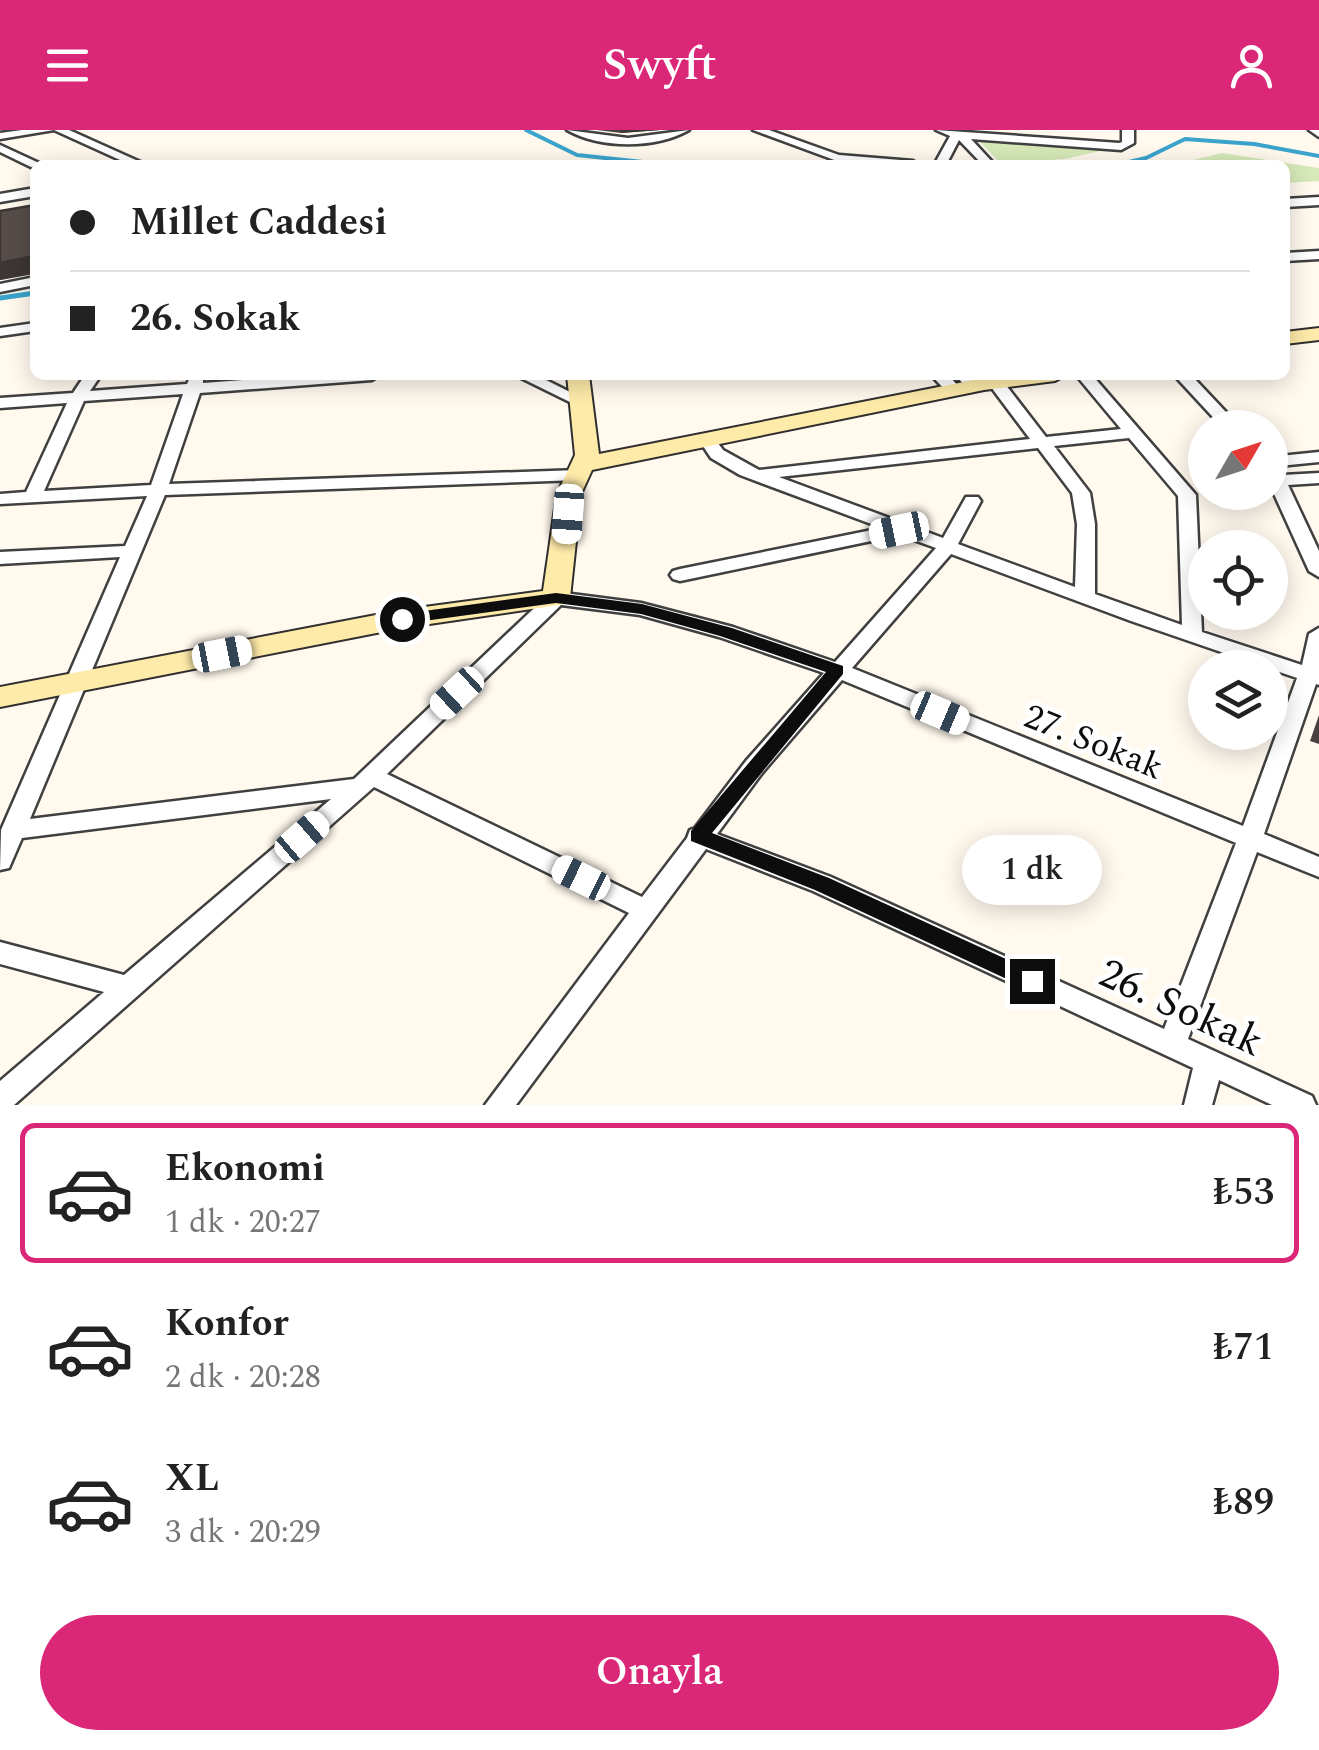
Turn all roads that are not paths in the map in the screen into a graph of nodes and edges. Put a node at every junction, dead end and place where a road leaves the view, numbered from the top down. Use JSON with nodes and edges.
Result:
{"nodes":[{"id":1,"x":49,"y":130,"type":"edge"},
{"id":2,"x":60,"y":130,"type":"edge"},
{"id":3,"x":573,"y":130,"type":"edge"},
{"id":4,"x":683,"y":130,"type":"edge"},
{"id":5,"x":759,"y":130,"type":"edge"},
{"id":6,"x":942,"y":130,"type":"edge"},
{"id":7,"x":1128,"y":130,"type":"edge"},
{"id":8,"x":958,"y":132,"type":"edge"},
{"id":9,"x":0,"y":136,"type":"edge"},
{"id":10,"x":0,"y":148,"type":"edge"},
{"id":11,"x":129,"y":160,"type":"edge"},
{"id":12,"x":858,"y":160,"type":"edge"},
{"id":13,"x":943,"y":160,"type":"edge"},
{"id":14,"x":984,"y":160,"type":"edge"},
{"id":15,"x":30,"y":163,"type":"edge"},
{"id":16,"x":30,"y":163,"type":"edge"},
{"id":17,"x":0,"y":166,"type":"edge"},
{"id":18,"x":30,"y":193,"type":"edge"},
{"id":19,"x":0,"y":198,"type":"edge"},
{"id":20,"x":1319,"y":201,"type":"edge"},
{"id":21,"x":1290,"y":203,"type":"edge"},
{"id":22,"x":1319,"y":255,"type":"edge"},
{"id":23,"x":1290,"y":257,"type":"edge"},
{"id":24,"x":30,"y":281,"type":"edge"},
{"id":25,"x":0,"y":288,"type":"edge"},
{"id":26,"x":30,"y":328,"type":"edge"},
{"id":27,"x":0,"y":332,"type":"edge"},
{"id":28,"x":1319,"y":334,"type":"edge"},
{"id":29,"x":1290,"y":337,"type":"edge"},
{"id":30,"x":1319,"y":343,"type":"edge"},
{"id":31,"x":1290,"y":346,"type":"edge"},
{"id":32,"x":90,"y":380,"type":"edge"},
{"id":33,"x":246,"y":380,"type":"edge"},
{"id":34,"x":535,"y":380,"type":"edge"},
{"id":35,"x":579,"y":380,"type":"edge"},
{"id":36,"x":1088,"y":380,"type":"edge"},
{"id":37,"x":1187,"y":380,"type":"edge"},
{"id":38,"x":974,"y":381,"type":"edge"},
{"id":39,"x":195,"y":382,"type":"edge"},
{"id":40,"x":82,"y":396,"type":"junction"},
{"id":41,"x":582,"y":402,"type":"junction"},
{"id":42,"x":0,"y":403,"type":"edge"},
{"id":43,"x":1216,"y":410,"type":"edge"},
{"id":44,"x":1135,"y":432,"type":"junction"},
{"id":45,"x":707,"y":440,"type":"junction"},
{"id":46,"x":1043,"y":442,"type":"junction"},
{"id":47,"x":1319,"y":456,"type":"edge"},
{"id":48,"x":1288,"y":465,"type":"edge"},
{"id":49,"x":582,"y":469,"type":"junction"},
{"id":50,"x":1288,"y":472,"type":"edge"},
{"id":51,"x":758,"y":475,"type":"junction"},
{"id":52,"x":1319,"y":478,"type":"edge"},
{"id":53,"x":158,"y":490,"type":"junction"},
{"id":54,"x":32,"y":498,"type":"junction"},
{"id":55,"x":0,"y":500,"type":"edge"},
{"id":56,"x":972,"y":501,"type":"dead end"},
{"id":57,"x":1288,"y":502,"type":"edge"},
{"id":58,"x":899,"y":530,"type":"junction"},
{"id":59,"x":947,"y":547,"type":"junction"},
{"id":60,"x":132,"y":551,"type":"junction"},
{"id":61,"x":0,"y":558,"type":"edge"},
{"id":62,"x":1319,"y":571,"type":"edge"},
{"id":63,"x":680,"y":576,"type":"dead end"},
{"id":64,"x":1085,"y":597,"type":"junction"},
{"id":65,"x":556,"y":598,"type":"junction"},
{"id":66,"x":1319,"y":634,"type":"edge"},
{"id":67,"x":1192,"y":635,"type":"junction"},
{"id":68,"x":837,"y":670,"type":"junction"},
{"id":69,"x":1313,"y":676,"type":"edge"},
{"id":70,"x":77,"y":682,"type":"junction"},
{"id":71,"x":0,"y":697,"type":"edge"},
{"id":72,"x":365,"y":781,"type":"junction"},
{"id":73,"x":13,"y":830,"type":"junction"},
{"id":74,"x":698,"y":836,"type":"junction"},
{"id":75,"x":1248,"y":840,"type":"junction"},
{"id":76,"x":0,"y":861,"type":"edge"},
{"id":77,"x":1319,"y":867,"type":"edge"},
{"id":78,"x":644,"y":909,"type":"junction"},
{"id":79,"x":0,"y":953,"type":"edge"},
{"id":80,"x":129,"y":988,"type":"junction"},
{"id":81,"x":1172,"y":1045,"type":"junction"},
{"id":82,"x":1209,"y":1063,"type":"junction"},
{"id":83,"x":0,"y":1099,"type":"edge"},
{"id":84,"x":503,"y":1104,"type":"edge"},
{"id":85,"x":1198,"y":1105,"type":"edge"},
{"id":86,"x":1302,"y":1105,"type":"edge"}],
"edges":[{"from":1,"to":9,"type":"street"},
{"from":2,"to":11,"type":"street"},
{"from":3,"to":4,"type":"street"},
{"from":5,"to":12,"type":"street"},
{"from":6,"to":8,"type":"street"},
{"from":7,"to":8,"type":"street"},
{"from":8,"to":13,"type":"street"},
{"from":8,"to":14,"type":"street"},
{"from":10,"to":15,"type":"street"},
{"from":16,"to":17,"type":"street"},
{"from":18,"to":19,"type":"street"},
{"from":20,"to":21,"type":"street"},
{"from":22,"to":23,"type":"street"},
{"from":24,"to":25,"type":"street"},
{"from":26,"to":27,"type":"street"},
{"from":28,"to":29,"type":"street"},
{"from":30,"to":31,"type":"street"},
{"from":32,"to":40,"type":"street"},
{"from":33,"to":39,"type":"street"},
{"from":34,"to":41,"type":"street"},
{"from":35,"to":41,"type":"street"},
{"from":36,"to":44,"type":"street"},
{"from":37,"to":43,"type":"street"},
{"from":38,"to":45,"type":"street"},
{"from":38,"to":46,"type":"street"},
{"from":39,"to":40,"type":"street"},
{"from":39,"to":53,"type":"street"},
{"from":40,"to":42,"type":"street"},
{"from":40,"to":54,"type":"street"},
{"from":41,"to":49,"type":"street"},
{"from":44,"to":46,"type":"street"},
{"from":44,"to":67,"type":"street"},
{"from":45,"to":49,"type":"street"},
{"from":45,"to":51,"type":"street"},
{"from":46,"to":51,"type":"street"},
{"from":46,"to":64,"type":"street"},
{"from":47,"to":48,"type":"street"},
{"from":49,"to":53,"type":"street"},
{"from":49,"to":65,"type":"street"},
{"from":50,"to":52,"type":"street"},
{"from":51,"to":58,"type":"street"},
{"from":53,"to":54,"type":"street"},
{"from":53,"to":60,"type":"street"},
{"from":54,"to":55,"type":"street"},
{"from":56,"to":59,"type":"street"},
{"from":57,"to":62,"type":"street"},
{"from":58,"to":59,"type":"street"},
{"from":58,"to":63,"type":"street"},
{"from":59,"to":64,"type":"street"},
{"from":59,"to":68,"type":"street"},
{"from":60,"to":61,"type":"street"},
{"from":60,"to":70,"type":"street"},
{"from":64,"to":67,"type":"street"},
{"from":65,"to":68,"type":"street","name":"27. Sokak"},
{"from":65,"to":70,"type":"street"},
{"from":65,"to":72,"type":"street"},
{"from":66,"to":69,"type":"street"},
{"from":67,"to":69,"type":"street"},
{"from":68,"to":74,"type":"street"},
{"from":68,"to":75,"type":"street","name":"27. Sokak"},
{"from":69,"to":75,"type":"street"},
{"from":70,"to":71,"type":"street"},
{"from":70,"to":73,"type":"street"},
{"from":72,"to":73,"type":"street"},
{"from":72,"to":78,"type":"street"},
{"from":72,"to":80,"type":"street"},
{"from":73,"to":76,"type":"street"},
{"from":74,"to":78,"type":"street"},
{"from":74,"to":81,"type":"street","name":"26. Sokak"},
{"from":75,"to":77,"type":"street","name":"27. Sokak"},
{"from":75,"to":81,"type":"street"},
{"from":78,"to":84,"type":"street"},
{"from":79,"to":80,"type":"street"},
{"from":80,"to":83,"type":"street"},
{"from":81,"to":82,"type":"street","name":"26. Sokak"},
{"from":82,"to":85,"type":"street"},
{"from":82,"to":86,"type":"street","name":"26. Sokak"}]}
